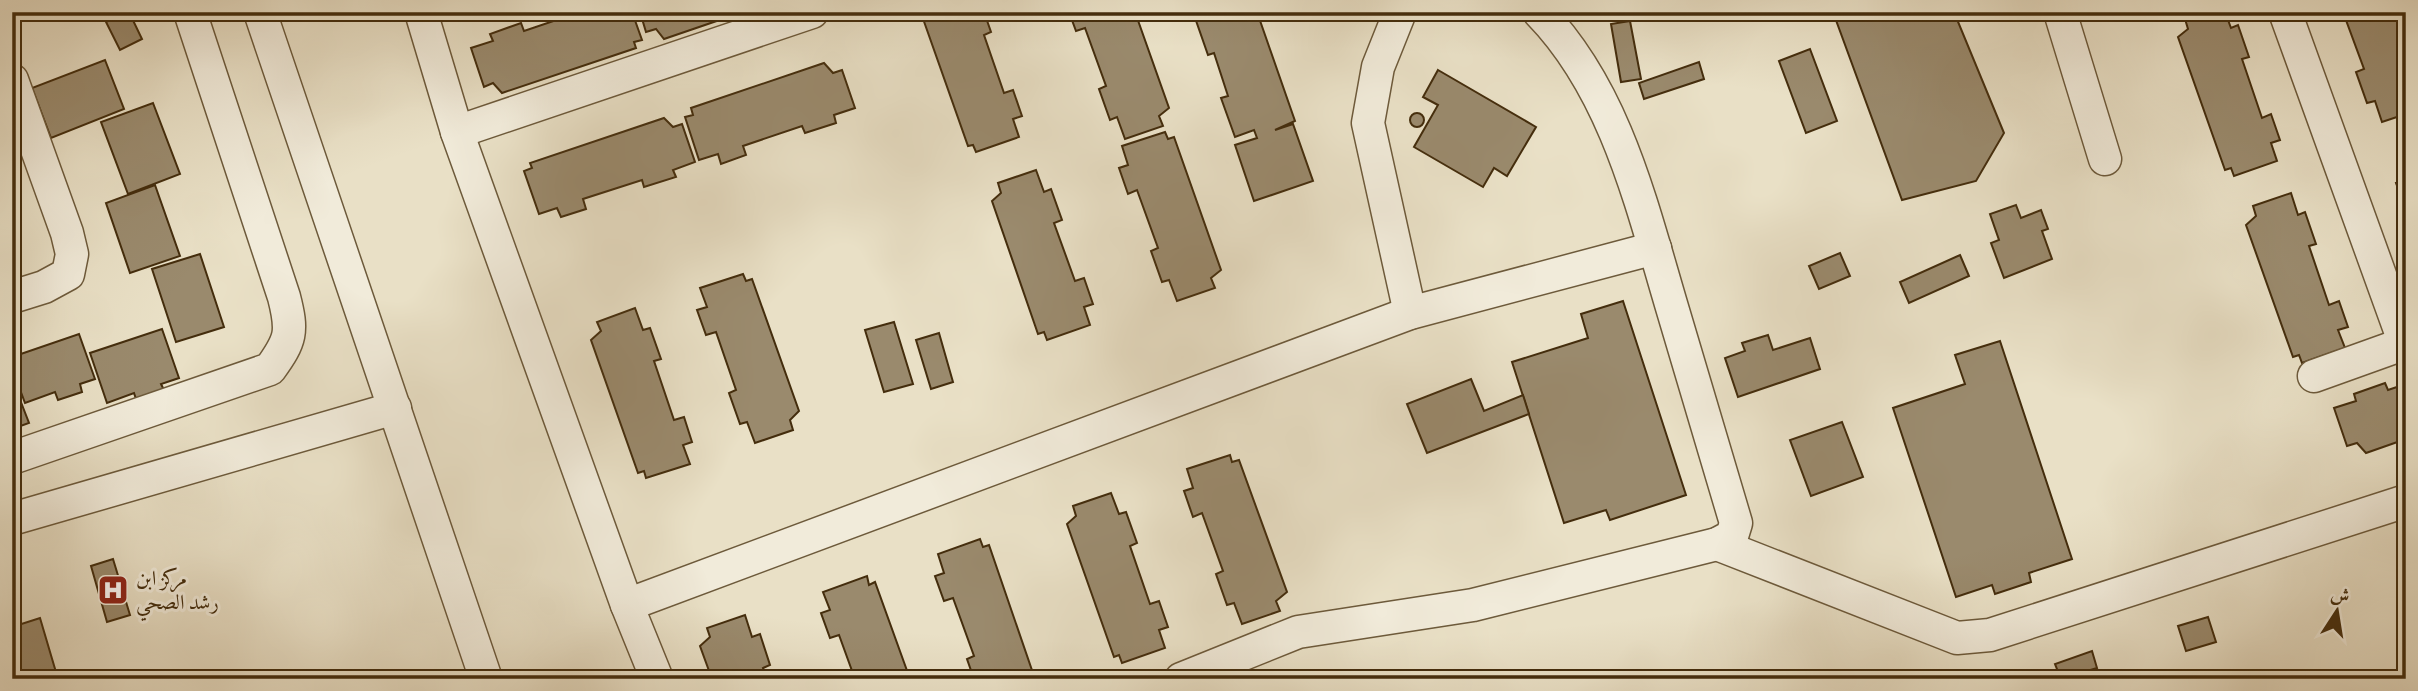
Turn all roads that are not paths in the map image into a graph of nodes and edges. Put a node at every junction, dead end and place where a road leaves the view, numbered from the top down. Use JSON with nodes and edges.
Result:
{"nodes":[{"id":1,"x":190,"y":12,"type":"edge"},
{"id":2,"x":260,"y":12,"type":"edge"},
{"id":3,"x":421,"y":12,"type":"edge"},
{"id":4,"x":812,"y":12,"type":"edge"},
{"id":5,"x":1400,"y":12,"type":"edge"},
{"id":6,"x":1539,"y":12,"type":"edge"},
{"id":7,"x":2060,"y":12,"type":"edge"},
{"id":8,"x":2285,"y":12,"type":"edge"},
{"id":9,"x":12,"y":80,"type":"edge"},
{"id":10,"x":457,"y":132,"type":"junction"},
{"id":11,"x":2105,"y":159,"type":"dead end"},
{"id":12,"x":1655,"y":248,"type":"junction"},
{"id":13,"x":12,"y":297,"type":"edge"},
{"id":14,"x":1410,"y":313,"type":"junction"},
{"id":15,"x":2406,"y":344,"type":"edge"},
{"id":16,"x":2314,"y":376,"type":"dead end"},
{"id":17,"x":394,"y":408,"type":"junction"},
{"id":18,"x":12,"y":458,"type":"edge"},
{"id":19,"x":2406,"y":501,"type":"edge"},
{"id":20,"x":12,"y":519,"type":"edge"},
{"id":21,"x":1717,"y":544,"type":"junction"},
{"id":22,"x":627,"y":605,"type":"junction"},
{"id":23,"x":486,"y":679,"type":"edge"},
{"id":24,"x":657,"y":679,"type":"edge"},
{"id":25,"x":1181,"y":679,"type":"edge"}],
"edges":[{"from":1,"to":18,"type":"street"},
{"from":2,"to":17,"type":"street"},
{"from":3,"to":10,"type":"street"},
{"from":4,"to":10,"type":"street"},
{"from":5,"to":14,"type":"street"},
{"from":6,"to":12,"type":"street"},
{"from":7,"to":11,"type":"street"},
{"from":8,"to":15,"type":"street"},
{"from":9,"to":13,"type":"street"},
{"from":10,"to":22,"type":"street"},
{"from":12,"to":14,"type":"street"},
{"from":12,"to":21,"type":"street"},
{"from":14,"to":22,"type":"street"},
{"from":15,"to":16,"type":"street"},
{"from":17,"to":20,"type":"street"},
{"from":17,"to":23,"type":"street"},
{"from":19,"to":21,"type":"street"},
{"from":21,"to":25,"type":"street"},
{"from":22,"to":24,"type":"street"}]}
